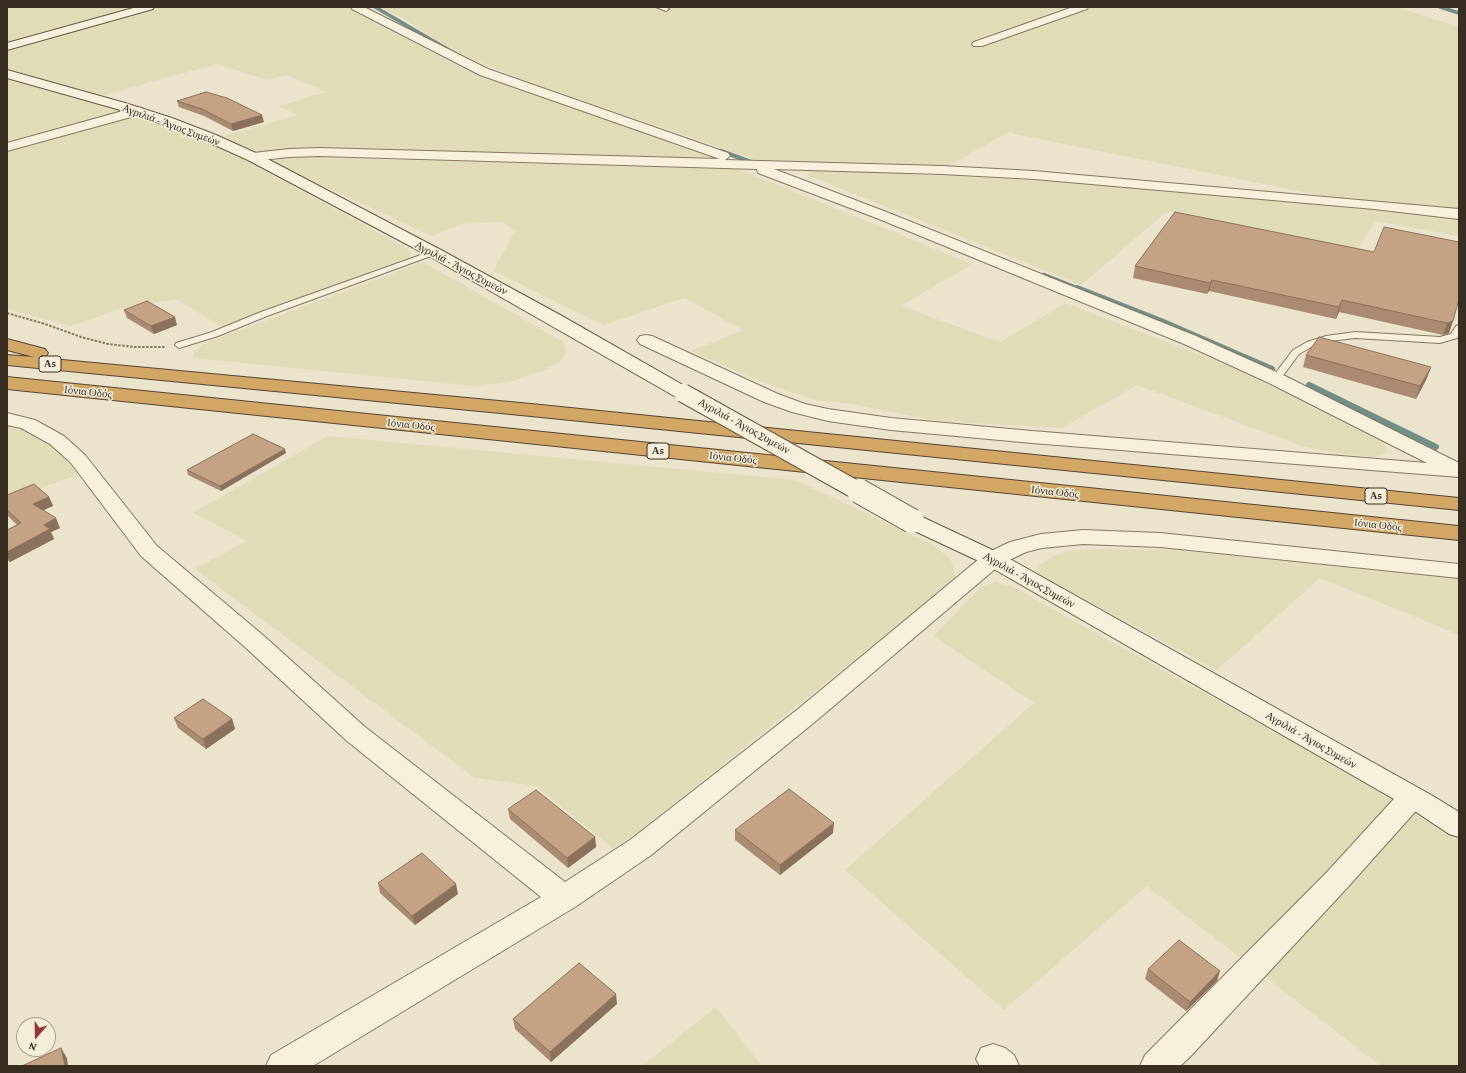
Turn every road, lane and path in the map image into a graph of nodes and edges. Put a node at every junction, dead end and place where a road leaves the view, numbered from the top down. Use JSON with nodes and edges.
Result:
{"nodes":[{"id":1,"x":150,"y":7,"type":"edge"},
{"id":2,"x":356,"y":7,"type":"edge"},
{"id":3,"x":659,"y":7,"type":"edge"},
{"id":4,"x":1083,"y":7,"type":"edge"},
{"id":5,"x":666,"y":9,"type":"dead end"},
{"id":6,"x":978,"y":44,"type":"dead end"},
{"id":7,"x":7,"y":47,"type":"edge"},
{"id":8,"x":7,"y":74,"type":"edge"},
{"id":9,"x":136,"y":111,"type":"junction"},
{"id":10,"x":7,"y":147,"type":"edge"},
{"id":11,"x":253,"y":158,"type":"junction"},
{"id":12,"x":744,"y":163,"type":"junction"},
{"id":13,"x":1459,"y":214,"type":"edge"},
{"id":14,"x":435,"y":253,"type":"junction"},
{"id":15,"x":7,"y":313,"type":"edge"},
{"id":16,"x":1459,"y":328,"type":"edge"},
{"id":17,"x":646,"y":340,"type":"dead end"},
{"id":18,"x":7,"y":344,"type":"edge"},
{"id":19,"x":179,"y":345,"type":"joint"},
{"id":20,"x":7,"y":360,"type":"edge"},
{"id":21,"x":94,"y":368,"type":"junction"},
{"id":22,"x":1276,"y":379,"type":"junction"},
{"id":23,"x":7,"y":383,"type":"edge"},
{"id":24,"x":18,"y":422,"type":"edge"},
{"id":25,"x":7,"y":437,"type":"edge"},
{"id":26,"x":1459,"y":471,"type":"edge"},
{"id":27,"x":1459,"y":504,"type":"edge"},
{"id":28,"x":1459,"y":533,"type":"edge"},
{"id":29,"x":993,"y":559,"type":"junction"},
{"id":30,"x":1459,"y":571,"type":"edge"},
{"id":31,"x":1412,"y":797,"type":"junction"},
{"id":32,"x":1459,"y":826,"type":"edge"},
{"id":33,"x":564,"y":898,"type":"junction"},
{"id":34,"x":283,"y":1066,"type":"edge"},
{"id":35,"x":1157,"y":1066,"type":"edge"}],
"edges":[{"from":1,"to":7,"type":"street"},
{"from":2,"to":12,"type":"street"},
{"from":3,"to":5,"type":"lane"},
{"from":4,"to":6,"type":"street"},
{"from":8,"to":9,"type":"street","name":"Αγριλιά - Άγιος Συμεών"},
{"from":9,"to":10,"type":"street"},
{"from":9,"to":11,"type":"street","name":"Αγριλιά - Άγιος Συμεών"},
{"from":11,"to":12,"type":"street"},
{"from":11,"to":14,"type":"street","name":"Αγριλιά - Άγιος Συμεών"},
{"from":12,"to":13,"type":"street"},
{"from":12,"to":22,"type":"street"},
{"from":14,"to":19,"type":"lane"},
{"from":14,"to":29,"type":"street","name":"Αγριλιά - Άγιος Συμεών","bridge":true},
{"from":15,"to":19,"type":"path"},
{"from":16,"to":22,"type":"lane"},
{"from":17,"to":26,"type":"street"},
{"from":18,"to":21,"type":"highway"},
{"from":20,"to":21,"type":"highway","number":"Α5"},
{"from":21,"to":27,"type":"highway","number":"Α5"},
{"from":22,"to":26,"type":"street"},
{"from":23,"to":28,"type":"highway","name":"Ιόνια Οδός","number":"Α5"},
{"from":24,"to":25,"type":"street"},
{"from":24,"to":33,"type":"street"},
{"from":29,"to":30,"type":"street"},
{"from":29,"to":31,"type":"street","name":"Αγριλιά - Άγιος Συμεών"},
{"from":29,"to":33,"type":"street"},
{"from":31,"to":32,"type":"street","name":"Αγριλιά - Άγιος Συμεών"},
{"from":31,"to":35,"type":"street"},
{"from":33,"to":34,"type":"street"}]}
